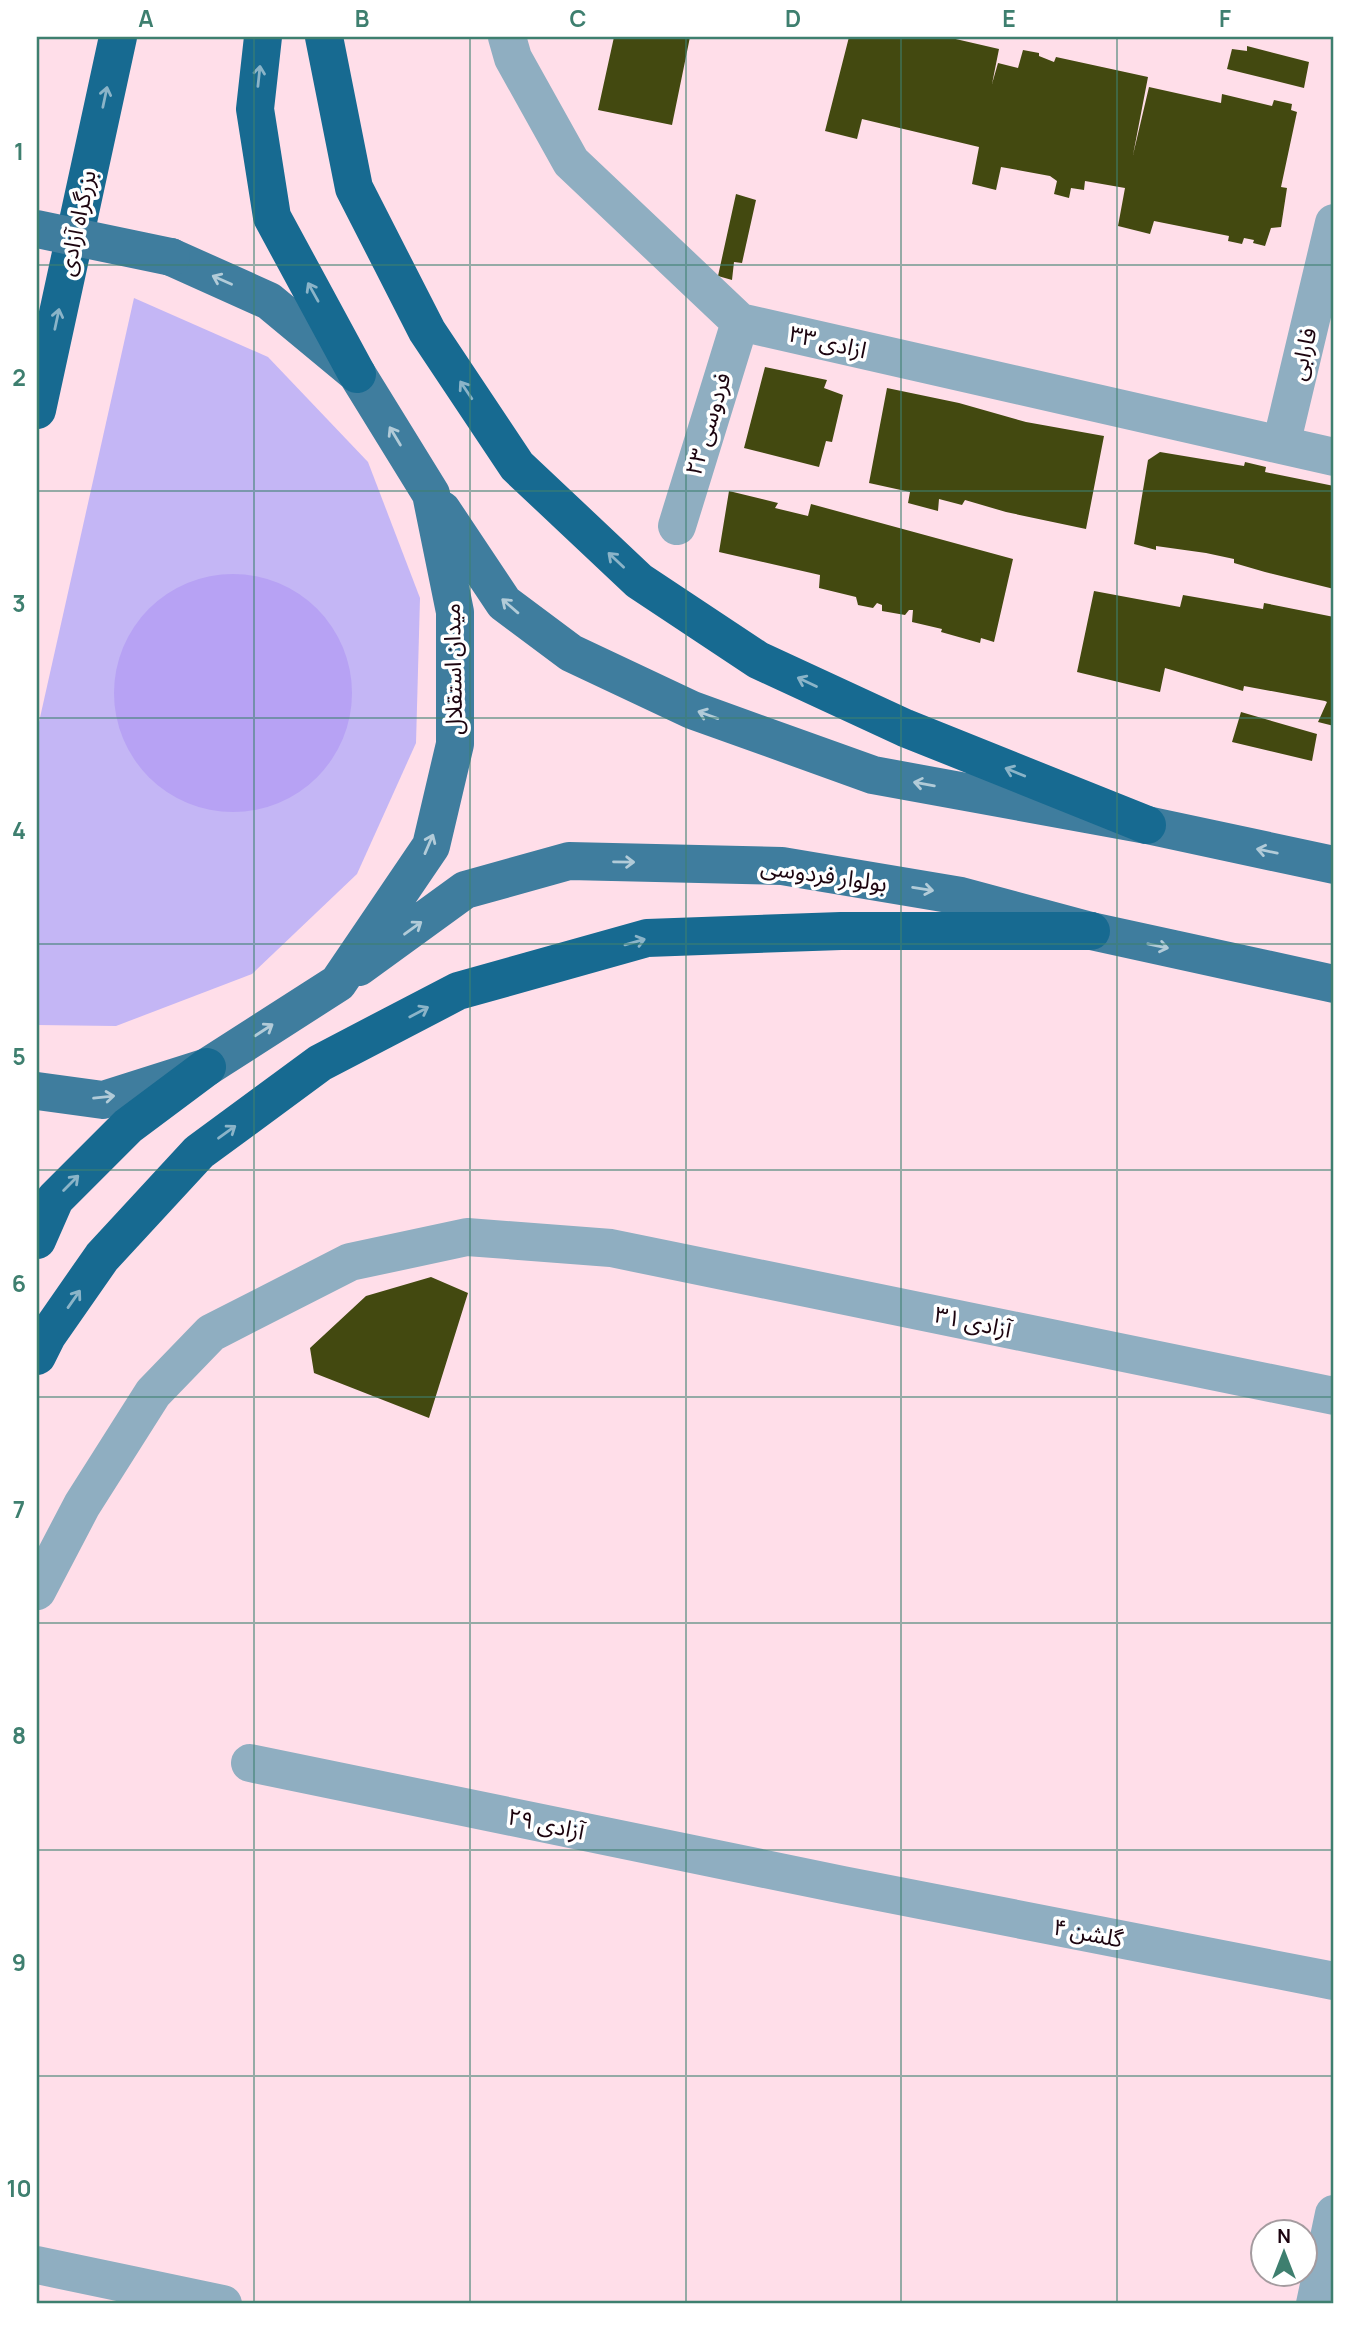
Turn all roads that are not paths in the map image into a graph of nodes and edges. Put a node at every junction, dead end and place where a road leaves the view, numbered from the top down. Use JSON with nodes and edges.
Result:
{"nodes":[{"id":1,"x":118,"y":37,"type":"edge"},
{"id":2,"x":263,"y":37,"type":"edge"},
{"id":3,"x":324,"y":37,"type":"edge"},
{"id":4,"x":508,"y":37,"type":"edge"},
{"id":5,"x":1334,"y":222,"type":"edge"},
{"id":6,"x":37,"y":229,"type":"edge"},
{"id":7,"x":740,"y":322,"type":"junction"},
{"id":8,"x":357,"y":374,"type":"junction"},
{"id":9,"x":37,"y":410,"type":"edge"},
{"id":10,"x":1282,"y":446,"type":"junction"},
{"id":11,"x":1334,"y":457,"type":"edge"},
{"id":12,"x":431,"y":494,"type":"junction"},
{"id":13,"x":677,"y":526,"type":"dead end"},
{"id":14,"x":1147,"y":825,"type":"junction"},
{"id":15,"x":1334,"y":865,"type":"edge"},
{"id":16,"x":1091,"y":931,"type":"junction"},
{"id":17,"x":338,"y":983,"type":"junction"},
{"id":18,"x":1334,"y":984,"type":"edge"},
{"id":19,"x":207,"y":1067,"type":"junction"},
{"id":20,"x":37,"y":1091,"type":"edge"},
{"id":21,"x":37,"y":1240,"type":"edge"},
{"id":22,"x":37,"y":1356,"type":"edge"},
{"id":23,"x":1334,"y":1396,"type":"edge"},
{"id":24,"x":37,"y":1591,"type":"edge"},
{"id":25,"x":250,"y":1763,"type":"dead end"},
{"id":26,"x":843,"y":1885,"type":"joint"},
{"id":27,"x":1334,"y":1981,"type":"edge"},
{"id":28,"x":1334,"y":2214,"type":"edge"},
{"id":29,"x":37,"y":2265,"type":"edge"},
{"id":30,"x":223,"y":2304,"type":"edge"},
{"id":31,"x":1315,"y":2304,"type":"edge"}],
"edges":[{"from":9,"to":1,"type":"highway","name":"بزرگراه آزادی","one_way":true},
{"from":8,"to":2,"type":"highway","one_way":true},
{"from":14,"to":3,"type":"highway","one_way":true},
{"from":4,"to":7,"type":"street"},
{"from":5,"to":10,"type":"street","name":"فارابی"},
{"from":8,"to":6,"type":"main road","name":"میدان استقلال","one_way":true,"bridge":true},
{"from":7,"to":10,"type":"street","name":"ازادی ۳۳"},
{"from":7,"to":13,"type":"street","name":"فردوسی ۲۳"},
{"from":12,"to":8,"type":"main road","name":"میدان استقلال","one_way":true},
{"from":10,"to":11,"type":"street","name":"ازادی ۳۳"},
{"from":14,"to":12,"type":"main road","one_way":true},
{"from":17,"to":12,"type":"main road","name":"میدان استقلال","one_way":true},
{"from":15,"to":14,"type":"main road","one_way":true},
{"from":17,"to":16,"type":"main road","name":"بولوار فردوسی","one_way":true},
{"from":16,"to":18,"type":"main road","name":"بولوار فردوسی","one_way":true},
{"from":22,"to":16,"type":"highway","one_way":true},
{"from":19,"to":17,"type":"main road","name":"میدان استقلال","one_way":true},
{"from":20,"to":19,"type":"main road","name":"میدان استقلال","one_way":true},
{"from":21,"to":19,"type":"highway","one_way":true},
{"from":23,"to":24,"type":"street","name":"آزادی ۳۱"},
{"from":25,"to":26,"type":"street","name":"آزادی ۲۹"},
{"from":26,"to":27,"type":"street","name":"گلشن ۴"},
{"from":28,"to":31,"type":"street"},
{"from":29,"to":30,"type":"street"}]}
